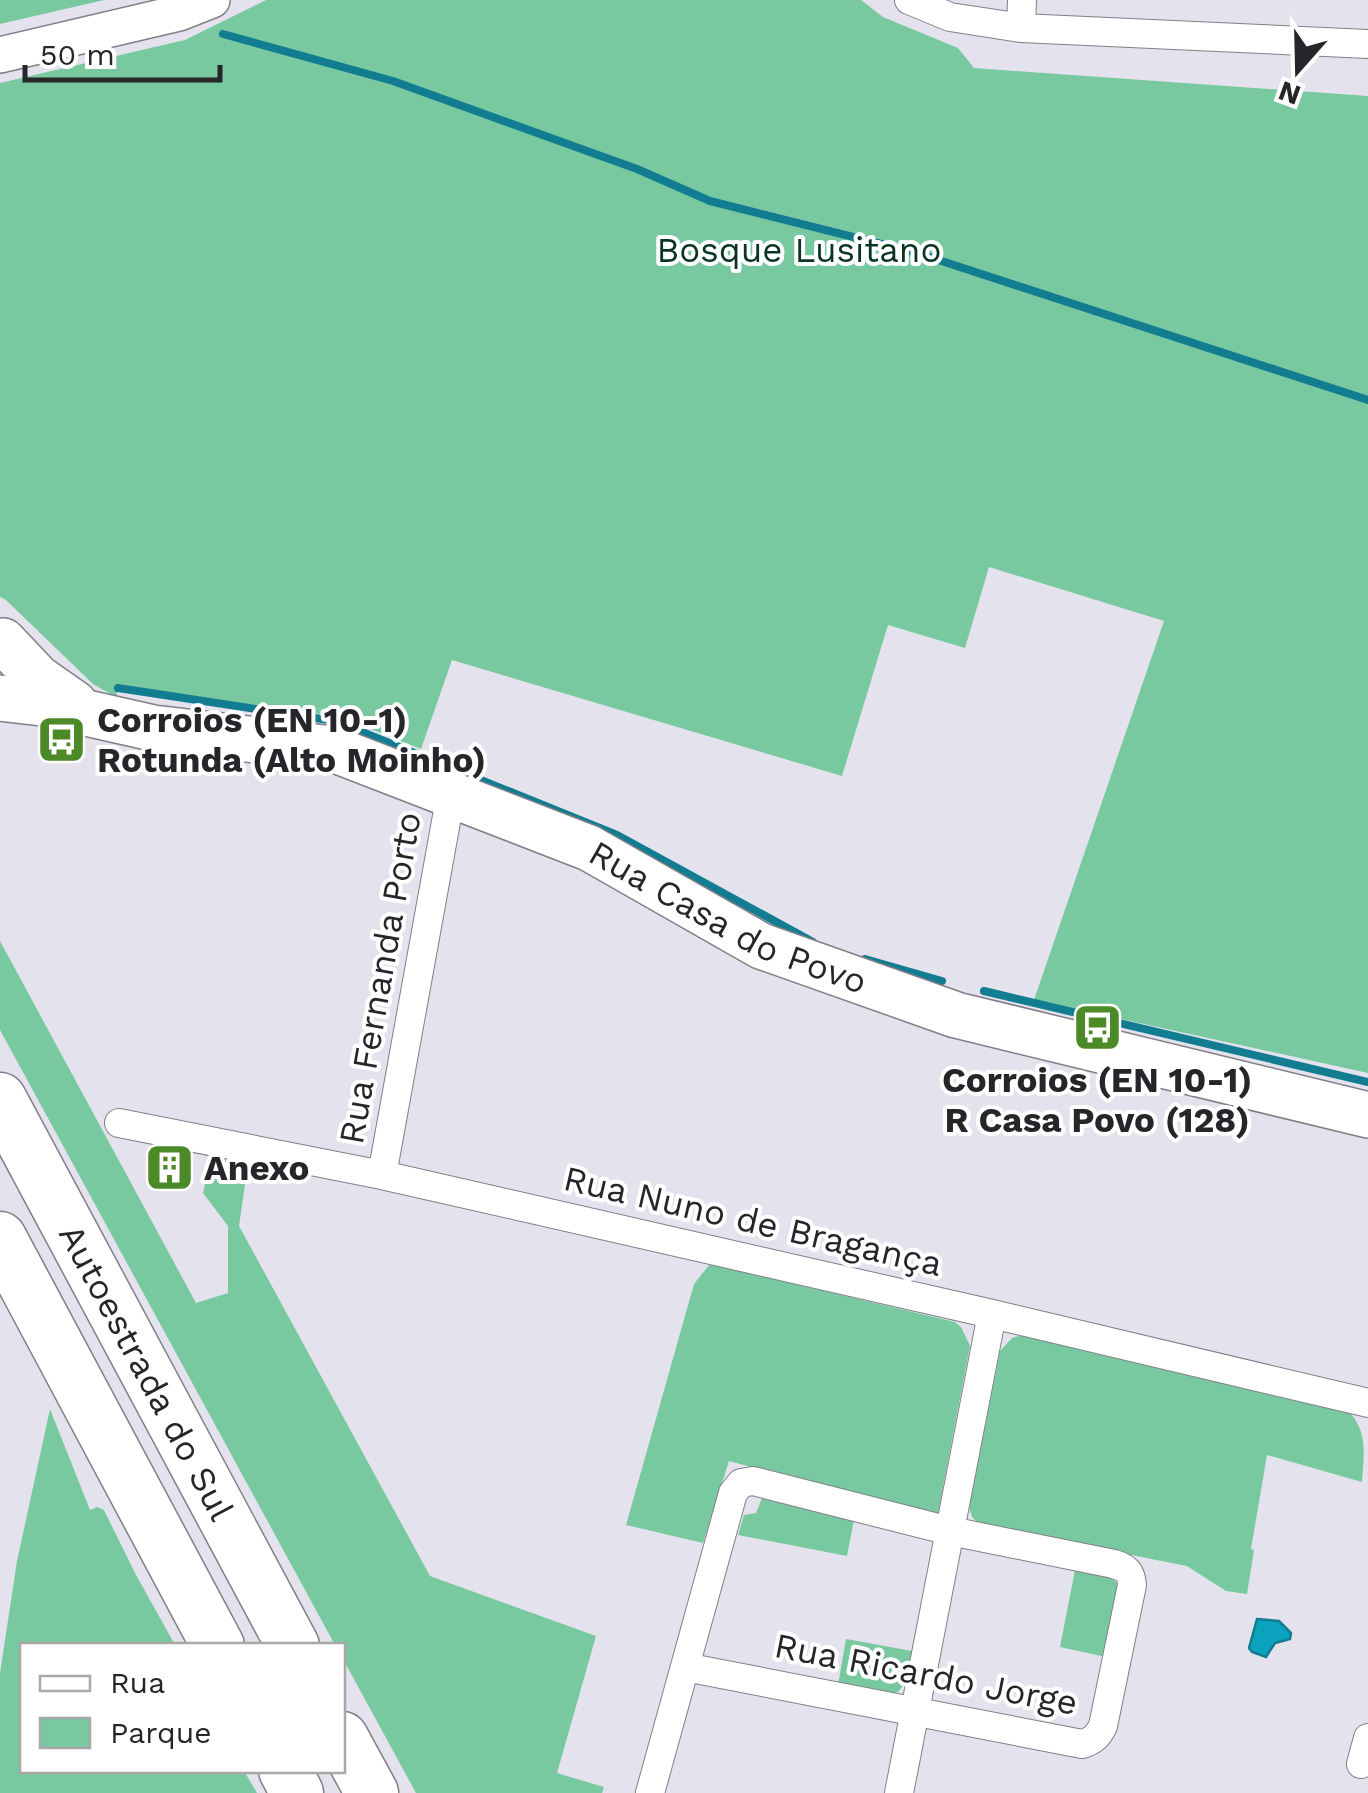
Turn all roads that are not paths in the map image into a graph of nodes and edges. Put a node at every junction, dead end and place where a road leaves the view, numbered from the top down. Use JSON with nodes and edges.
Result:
{"nodes":[{"id":1,"x":212,"y":0,"type":"edge"},
{"id":2,"x":909,"y":0,"type":"edge"},
{"id":3,"x":1022,"y":0,"type":"edge"},
{"id":4,"x":1021,"y":28,"type":"junction"},
{"id":5,"x":1368,"y":44,"type":"edge"},
{"id":6,"x":0,"y":55,"type":"edge"},
{"id":7,"x":1,"y":651,"type":"edge"},
{"id":8,"x":0,"y":698,"type":"edge"},
{"id":9,"x":94,"y":716,"type":"junction"},
{"id":10,"x":451,"y":794,"type":"junction"},
{"id":11,"x":0,"y":1099,"type":"edge"},
{"id":12,"x":1368,"y":1115,"type":"edge"},
{"id":13,"x":119,"y":1123,"type":"dead end"},
{"id":14,"x":382,"y":1175,"type":"junction"},
{"id":15,"x":0,"y":1238,"type":"edge"},
{"id":16,"x":992,"y":1314,"type":"junction"},
{"id":17,"x":1368,"y":1403,"type":"edge"},
{"id":18,"x":950,"y":1531,"type":"junction"},
{"id":19,"x":216,"y":1643,"type":"edge"},
{"id":20,"x":291,"y":1643,"type":"edge"},
{"id":21,"x":685,"y":1667,"type":"junction"},
{"id":22,"x":914,"y":1711,"type":"junction"},
{"id":23,"x":345,"y":1744,"type":"edge"},
{"id":24,"x":372,"y":1793,"type":"edge"},
{"id":25,"x":650,"y":1793,"type":"edge"},
{"id":26,"x":899,"y":1793,"type":"edge"}],
"edges":[{"from":1,"to":6,"type":"street"},
{"from":2,"to":4,"type":"street"},
{"from":3,"to":4,"type":"street"},
{"from":4,"to":5,"type":"street"},
{"from":7,"to":9,"type":"main road","name":"Rua Casa do Povo"},
{"from":8,"to":9,"type":"main road","name":"Rua Casa do Povo"},
{"from":9,"to":10,"type":"main road","name":"Rua Casa do Povo"},
{"from":10,"to":12,"type":"main road","name":"Rua Casa do Povo"},
{"from":10,"to":14,"type":"street","name":"Rua Fernanda Porto"},
{"from":11,"to":20,"type":"highway","name":"Autoestrada do Sul"},
{"from":13,"to":14,"type":"street","name":"Rua Nuno de Bragança"},
{"from":14,"to":16,"type":"street","name":"Rua Nuno de Bragança"},
{"from":15,"to":19,"type":"highway","name":"Autoestrada do Sul"},
{"from":16,"to":17,"type":"street","name":"Rua Nuno de Bragança"},
{"from":16,"to":18,"type":"street"},
{"from":18,"to":21,"type":"street"},
{"from":18,"to":22,"type":"street"},
{"from":18,"to":22,"type":"street","name":"Rua Ricardo Jorge"},
{"from":21,"to":22,"type":"street","name":"Rua Ricardo Jorge"},
{"from":21,"to":25,"type":"street"},
{"from":22,"to":26,"type":"street"},
{"from":23,"to":24,"type":"highway"}]}
